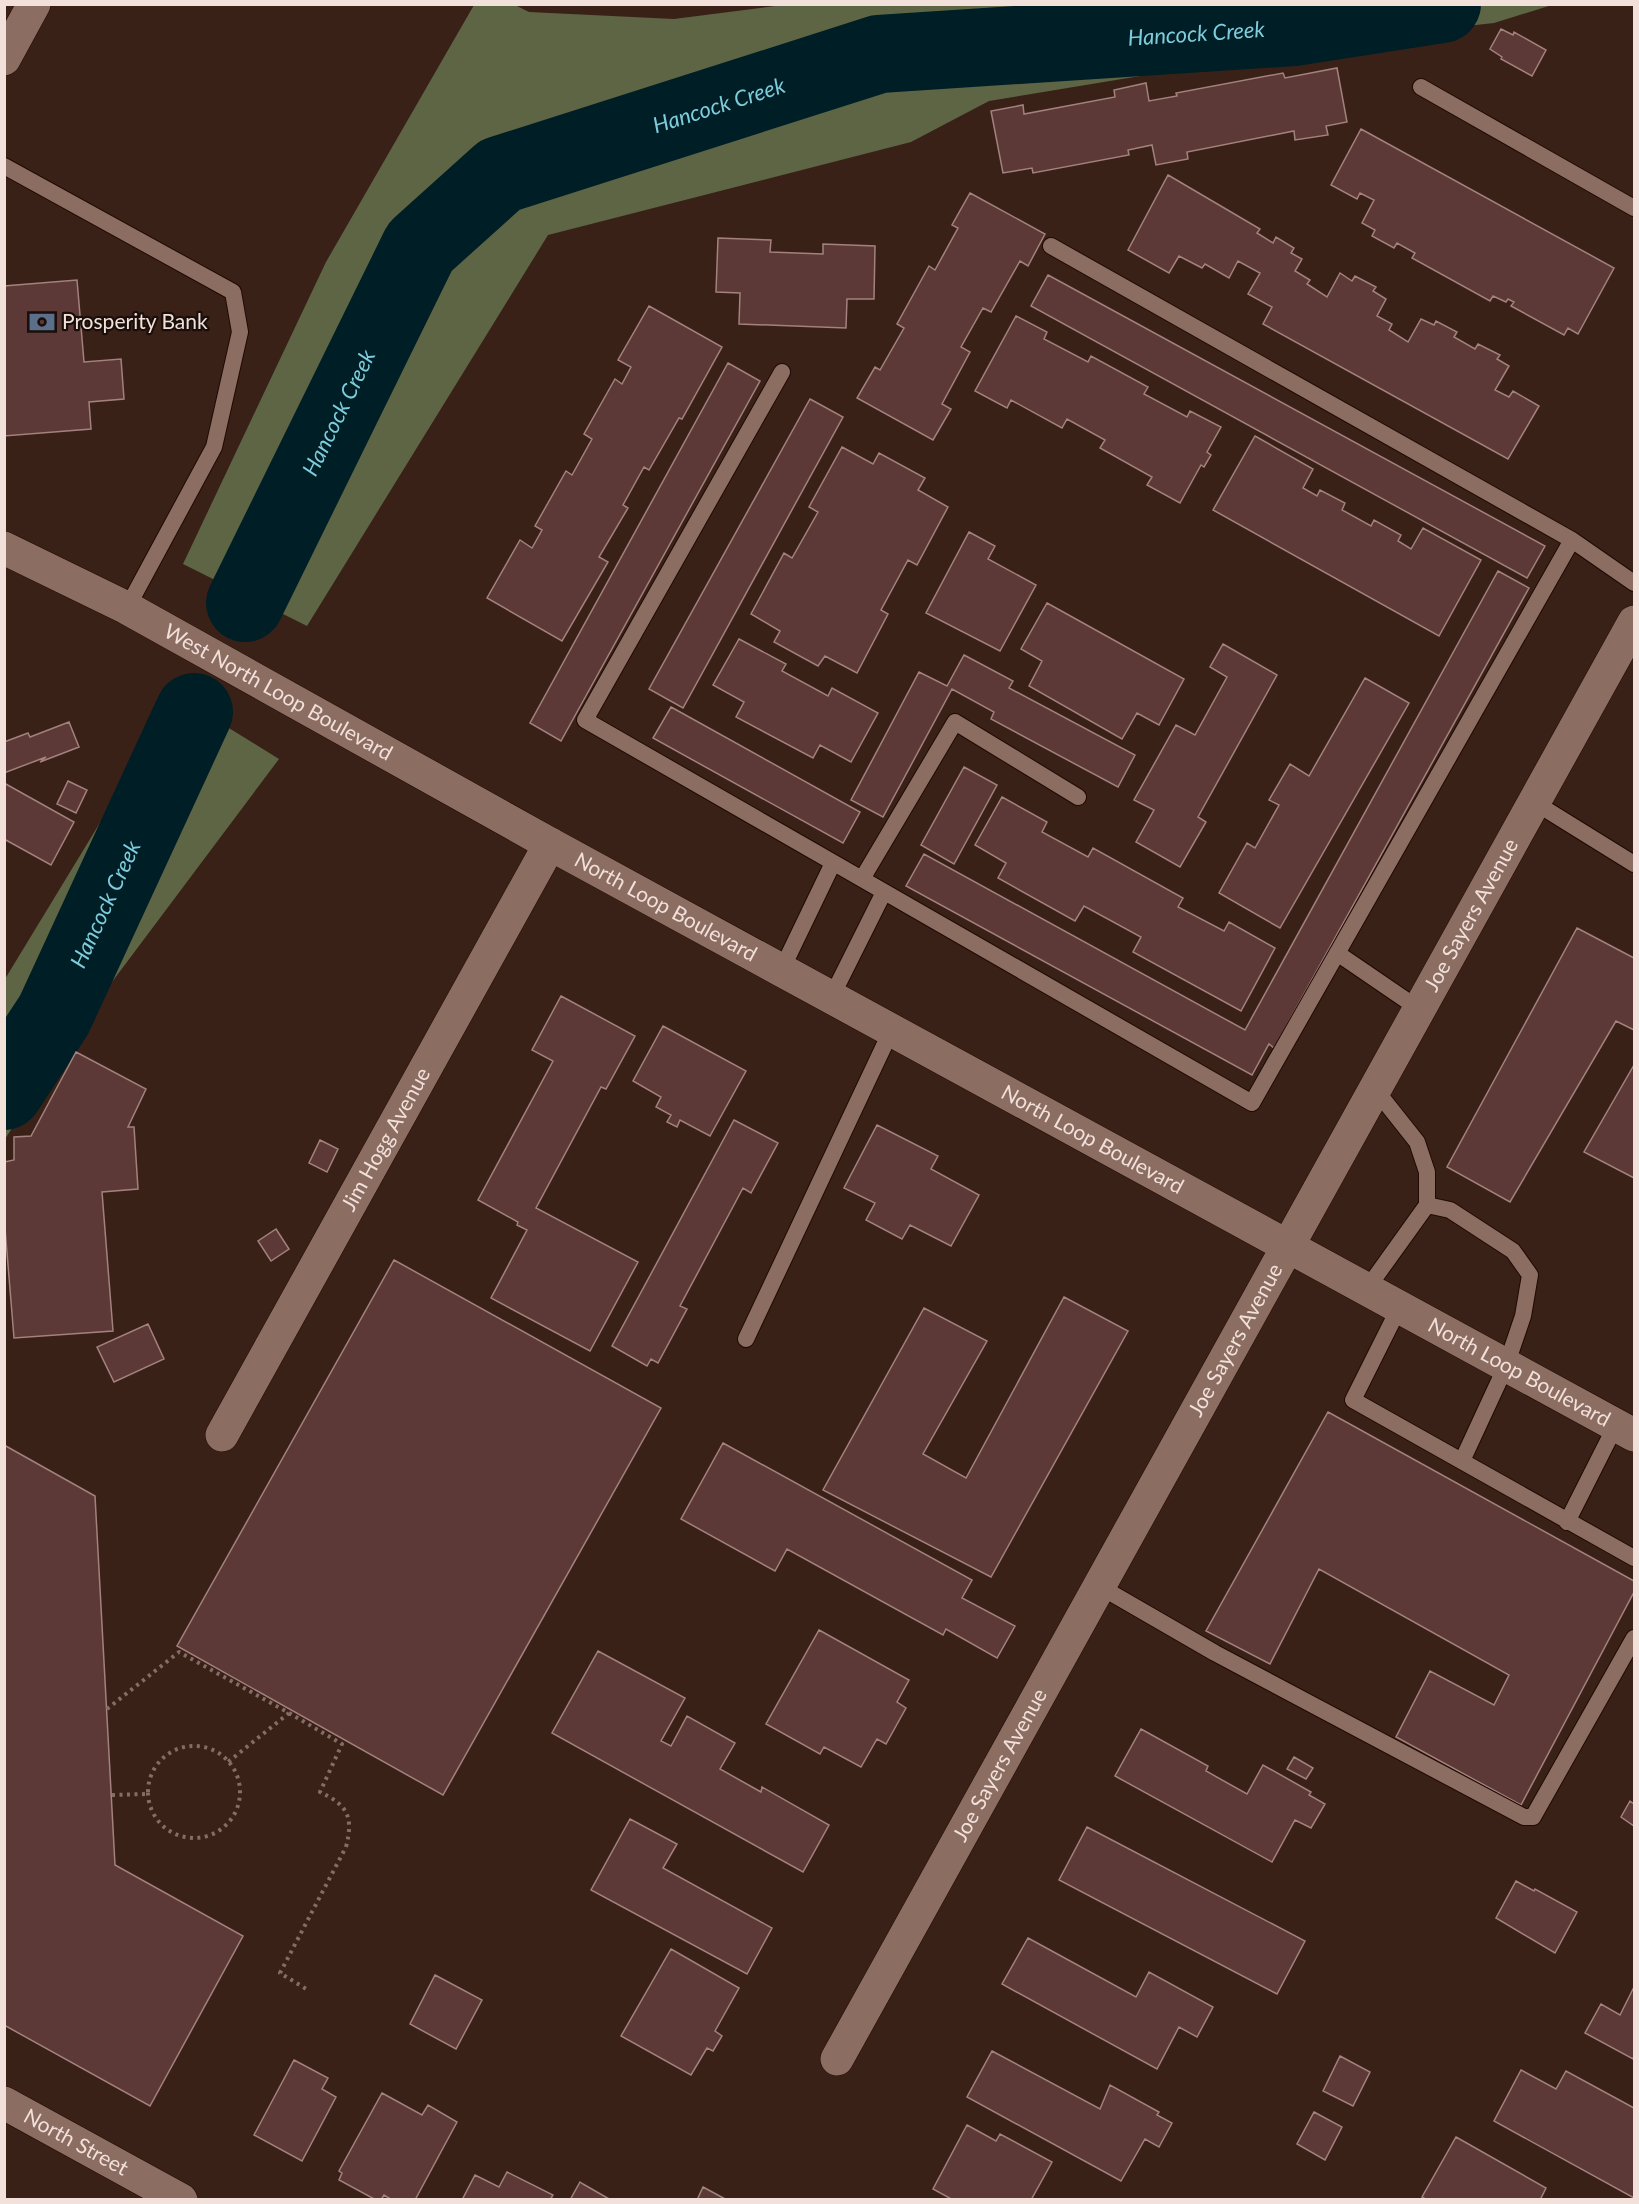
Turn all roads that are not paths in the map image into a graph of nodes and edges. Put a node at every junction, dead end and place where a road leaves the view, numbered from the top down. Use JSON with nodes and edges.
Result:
{"nodes":[{"id":1,"x":34,"y":4,"type":"edge"},
{"id":2,"x":4,"y":59,"type":"edge"},
{"id":3,"x":1421,"y":87,"type":"dead end"},
{"id":4,"x":4,"y":166,"type":"edge"},
{"id":5,"x":1635,"y":208,"type":"edge"},
{"id":6,"x":1051,"y":246,"type":"dead end"},
{"id":7,"x":782,"y":372,"type":"dead end"},
{"id":8,"x":1572,"y":540,"type":"junction"},
{"id":9,"x":4,"y":548,"type":"edge"},
{"id":10,"x":1635,"y":583,"type":"edge"},
{"id":11,"x":127,"y":608,"type":"junction"},
{"id":12,"x":1635,"y":622,"type":"edge"},
{"id":13,"x":1078,"y":797,"type":"dead end"},
{"id":14,"x":1534,"y":802,"type":"junction"},
{"id":15,"x":550,"y":844,"type":"junction"},
{"id":16,"x":833,"y":862,"type":"junction"},
{"id":17,"x":1635,"y":864,"type":"edge"},
{"id":18,"x":862,"y":879,"type":"junction"},
{"id":19,"x":884,"y":892,"type":"junction"},
{"id":20,"x":1337,"y":953,"type":"junction"},
{"id":21,"x":781,"y":971,"type":"junction"},
{"id":22,"x":831,"y":998,"type":"junction"},
{"id":23,"x":1419,"y":1009,"type":"junction"},
{"id":24,"x":891,"y":1031,"type":"junction"},
{"id":25,"x":1375,"y":1089,"type":"junction"},
{"id":26,"x":1428,"y":1205,"type":"junction"},
{"id":27,"x":1287,"y":1247,"type":"junction"},
{"id":28,"x":1366,"y":1290,"type":"junction"},
{"id":29,"x":1399,"y":1308,"type":"junction"},
{"id":30,"x":746,"y":1339,"type":"dead end"},
{"id":31,"x":1506,"y":1366,"type":"junction"},
{"id":32,"x":1625,"y":1430,"type":"edge"},
{"id":33,"x":222,"y":1435,"type":"dead end"},
{"id":34,"x":1462,"y":1461,"type":"junction"},
{"id":35,"x":1567,"y":1522,"type":"junction"},
{"id":36,"x":1635,"y":1558,"type":"edge"},
{"id":37,"x":1099,"y":1586,"type":"junction"},
{"id":38,"x":1635,"y":1638,"type":"edge"},
{"id":39,"x":837,"y":2059,"type":"dead end"},
{"id":40,"x":4,"y":2103,"type":"edge"},
{"id":41,"x":181,"y":2199,"type":"edge"}],
"edges":[{"from":1,"to":2,"type":"street"},
{"from":3,"to":5,"type":"lane"},
{"from":4,"to":11,"type":"lane"},
{"from":6,"to":8,"type":"lane"},
{"from":7,"to":16,"type":"lane"},
{"from":8,"to":10,"type":"lane"},
{"from":8,"to":20,"type":"lane"},
{"from":9,"to":11,"type":"street","name":"West North Loop Boulevard"},
{"from":11,"to":15,"type":"street","name":"West North Loop Boulevard"},
{"from":12,"to":14,"type":"street","name":"Joe Sayers Avenue"},
{"from":13,"to":18,"type":"lane"},
{"from":14,"to":17,"type":"lane"},
{"from":14,"to":23,"type":"street","name":"Joe Sayers Avenue"},
{"from":15,"to":21,"type":"street","name":"North Loop Boulevard"},
{"from":15,"to":33,"type":"street","name":"Jim Hogg Avenue"},
{"from":16,"to":18,"type":"lane"},
{"from":16,"to":21,"type":"lane"},
{"from":18,"to":19,"type":"lane"},
{"from":19,"to":20,"type":"lane"},
{"from":19,"to":22,"type":"lane"},
{"from":20,"to":23,"type":"lane"},
{"from":21,"to":22,"type":"street","name":"North Loop Boulevard"},
{"from":22,"to":24,"type":"street","name":"North Loop Boulevard"},
{"from":23,"to":25,"type":"street","name":"Joe Sayers Avenue"},
{"from":24,"to":27,"type":"street","name":"North Loop Boulevard"},
{"from":24,"to":30,"type":"lane"},
{"from":25,"to":26,"type":"lane"},
{"from":25,"to":27,"type":"street","name":"Joe Sayers Avenue"},
{"from":26,"to":28,"type":"lane"},
{"from":26,"to":31,"type":"lane"},
{"from":27,"to":28,"type":"street","name":"North Loop Boulevard"},
{"from":27,"to":37,"type":"street","name":"Joe Sayers Avenue"},
{"from":28,"to":29,"type":"street","name":"North Loop Boulevard"},
{"from":29,"to":31,"type":"street","name":"North Loop Boulevard"},
{"from":29,"to":34,"type":"lane"},
{"from":31,"to":32,"type":"street","name":"North Loop Boulevard"},
{"from":31,"to":34,"type":"lane"},
{"from":32,"to":35,"type":"lane"},
{"from":34,"to":35,"type":"lane"},
{"from":35,"to":36,"type":"lane"},
{"from":37,"to":38,"type":"lane"},
{"from":37,"to":39,"type":"street","name":"Joe Sayers Avenue"},
{"from":40,"to":41,"type":"street","name":"North Street"}]}
